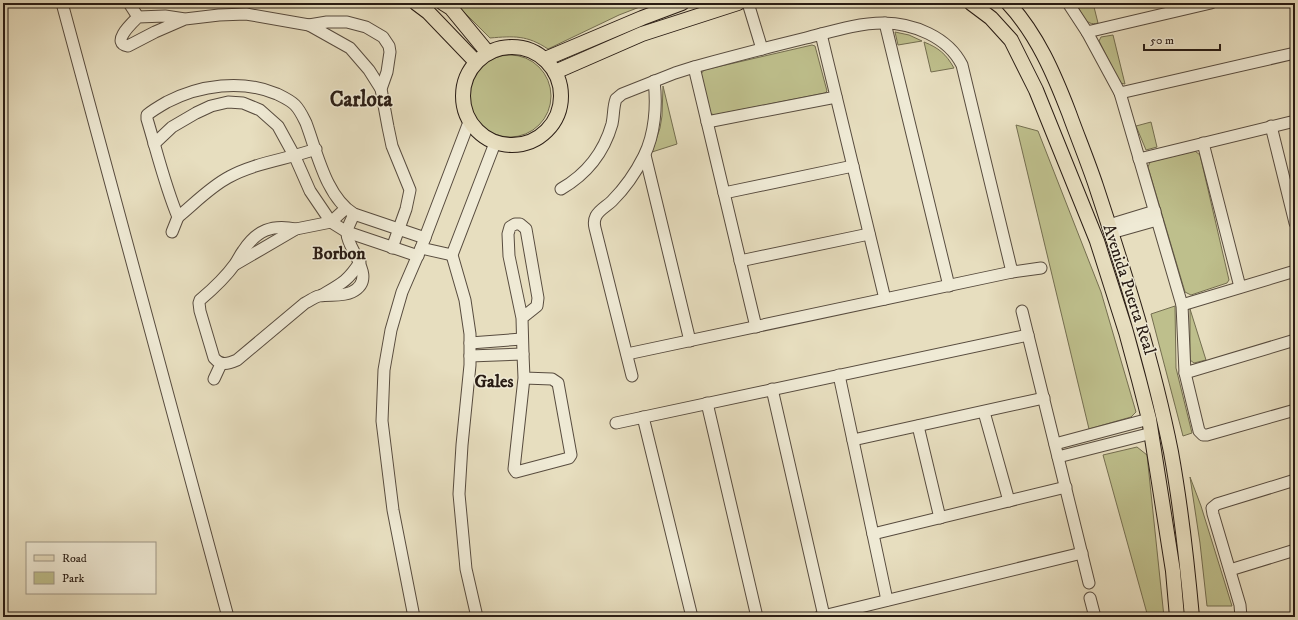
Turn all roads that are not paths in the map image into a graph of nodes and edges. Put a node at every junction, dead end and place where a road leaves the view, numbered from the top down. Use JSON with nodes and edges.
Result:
{"nodes":[{"id":1,"x":62,"y":3,"type":"edge"},
{"id":2,"x":130,"y":3,"type":"edge"},
{"id":3,"x":416,"y":3,"type":"edge"},
{"id":4,"x":443,"y":3,"type":"edge"},
{"id":5,"x":682,"y":3,"type":"edge"},
{"id":6,"x":738,"y":3,"type":"edge"},
{"id":7,"x":748,"y":3,"type":"edge"},
{"id":8,"x":755,"y":3,"type":"edge"},
{"id":9,"x":971,"y":3,"type":"edge"},
{"id":10,"x":1008,"y":3,"type":"edge"},
{"id":11,"x":1068,"y":3,"type":"edge"},
{"id":12,"x":1211,"y":3,"type":"edge"},
{"id":13,"x":138,"y":17,"type":"junction"},
{"id":14,"x":185,"y":19,"type":"junction"},
{"id":15,"x":885,"y":23,"type":"junction"},
{"id":16,"x":309,"y":25,"type":"junction"},
{"id":17,"x":1087,"y":32,"type":"junction"},
{"id":18,"x":821,"y":34,"type":"junction"},
{"id":19,"x":766,"y":48,"type":"junction"},
{"id":20,"x":488,"y":53,"type":"junction"},
{"id":21,"x":1295,"y":53,"type":"edge"},
{"id":22,"x":545,"y":59,"type":"junction"},
{"id":23,"x":476,"y":62,"type":"junction"},
{"id":24,"x":694,"y":67,"type":"junction"},
{"id":25,"x":555,"y":72,"type":"junction"},
{"id":26,"x":654,"y":81,"type":"junction"},
{"id":27,"x":1057,"y":82,"type":"junction"},
{"id":28,"x":225,"y":85,"type":"junction"},
{"id":29,"x":381,"y":89,"type":"junction"},
{"id":30,"x":1036,"y":90,"type":"junction"},
{"id":31,"x":1120,"y":93,"type":"junction"},
{"id":32,"x":836,"y":97,"type":"junction"},
{"id":33,"x":228,"y":102,"type":"junction"},
{"id":34,"x":1295,"y":121,"type":"edge"},
{"id":35,"x":469,"y":122,"type":"junction"},
{"id":36,"x":707,"y":122,"type":"junction"},
{"id":37,"x":1271,"y":126,"type":"junction"},
{"id":38,"x":494,"y":143,"type":"junction"},
{"id":39,"x":1203,"y":143,"type":"junction"},
{"id":40,"x":154,"y":144,"type":"junction"},
{"id":41,"x":316,"y":149,"type":"junction"},
{"id":42,"x":645,"y":155,"type":"junction"},
{"id":43,"x":295,"y":157,"type":"junction"},
{"id":44,"x":1139,"y":159,"type":"junction"},
{"id":45,"x":853,"y":166,"type":"junction"},
{"id":46,"x":561,"y":189,"type":"dead end"},
{"id":47,"x":724,"y":193,"type":"junction"},
{"id":48,"x":349,"y":211,"type":"junction"},
{"id":49,"x":1156,"y":216,"type":"junction"},
{"id":50,"x":178,"y":217,"type":"junction"},
{"id":51,"x":331,"y":222,"type":"junction"},
{"id":52,"x":1295,"y":223,"type":"edge"},
{"id":53,"x":1110,"y":229,"type":"junction"},
{"id":54,"x":399,"y":230,"type":"junction"},
{"id":55,"x":172,"y":232,"type":"dead end"},
{"id":56,"x":347,"y":232,"type":"junction"},
{"id":57,"x":869,"y":234,"type":"junction"},
{"id":58,"x":421,"y":247,"type":"junction"},
{"id":59,"x":392,"y":248,"type":"junction"},
{"id":60,"x":452,"y":255,"type":"junction"},
{"id":61,"x":740,"y":261,"type":"junction"},
{"id":62,"x":1041,"y":268,"type":"dead end"},
{"id":63,"x":1295,"y":270,"type":"edge"},
{"id":64,"x":1012,"y":272,"type":"junction"},
{"id":65,"x":949,"y":286,"type":"junction"},
{"id":66,"x":1240,"y":287,"type":"junction"},
{"id":67,"x":885,"y":299,"type":"junction"},
{"id":68,"x":1182,"y":304,"type":"junction"},
{"id":69,"x":1022,"y":311,"type":"dead end"},
{"id":70,"x":522,"y":318,"type":"junction"},
{"id":71,"x":756,"y":327,"type":"junction"},
{"id":72,"x":1028,"y":335,"type":"junction"},
{"id":73,"x":522,"y":339,"type":"junction"},
{"id":74,"x":1295,"y":340,"type":"edge"},
{"id":75,"x":690,"y":341,"type":"junction"},
{"id":76,"x":470,"y":342,"type":"junction"},
{"id":77,"x":523,"y":354,"type":"junction"},
{"id":78,"x":627,"y":354,"type":"junction"},
{"id":79,"x":470,"y":356,"type":"junction"},
{"id":80,"x":221,"y":364,"type":"junction"},
{"id":81,"x":1185,"y":373,"type":"junction"},
{"id":82,"x":839,"y":375,"type":"junction"},
{"id":83,"x":632,"y":376,"type":"dead end"},
{"id":84,"x":524,"y":378,"type":"junction"},
{"id":85,"x":214,"y":379,"type":"dead end"},
{"id":86,"x":772,"y":389,"type":"junction"},
{"id":87,"x":1044,"y":398,"type":"junction"},
{"id":88,"x":707,"y":403,"type":"junction"},
{"id":89,"x":1295,"y":410,"type":"edge"},
{"id":90,"x":984,"y":412,"type":"junction"},
{"id":91,"x":643,"y":417,"type":"junction"},
{"id":92,"x":1149,"y":420,"type":"junction"},
{"id":93,"x":616,"y":423,"type":"dead end"},
{"id":94,"x":918,"y":426,"type":"junction"},
{"id":95,"x":1125,"y":426,"type":"junction"},
{"id":96,"x":1152,"y":434,"type":"junction"},
{"id":97,"x":1128,"y":439,"type":"junction"},
{"id":98,"x":853,"y":440,"type":"junction"},
{"id":99,"x":1055,"y":444,"type":"junction"},
{"id":100,"x":1058,"y":457,"type":"junction"},
{"id":101,"x":1295,"y":480,"type":"edge"},
{"id":102,"x":1066,"y":487,"type":"junction"},
{"id":103,"x":1009,"y":501,"type":"junction"},
{"id":104,"x":940,"y":518,"type":"junction"},
{"id":105,"x":873,"y":534,"type":"junction"},
{"id":106,"x":1295,"y":550,"type":"edge"},
{"id":107,"x":1082,"y":553,"type":"junction"},
{"id":108,"x":1230,"y":570,"type":"junction"},
{"id":109,"x":1089,"y":583,"type":"dead end"},
{"id":110,"x":1090,"y":598,"type":"dead end"},
{"id":111,"x":887,"y":600,"type":"junction"},
{"id":112,"x":822,"y":616,"type":"edge"},
{"id":113,"x":1092,"y":616,"type":"edge"},
{"id":114,"x":228,"y":617,"type":"edge"},
{"id":115,"x":414,"y":617,"type":"edge"},
{"id":116,"x":477,"y":617,"type":"edge"},
{"id":117,"x":692,"y":617,"type":"edge"},
{"id":118,"x":757,"y":617,"type":"edge"},
{"id":119,"x":1177,"y":617,"type":"edge"},
{"id":120,"x":1192,"y":617,"type":"edge"},
{"id":121,"x":1241,"y":617,"type":"edge"}],
"edges":[{"from":1,"to":114,"type":"street"},
{"from":2,"to":13,"type":"street"},
{"from":3,"to":23,"type":"main road"},
{"from":4,"to":20,"type":"main road"},
{"from":5,"to":22,"type":"main road"},
{"from":6,"to":25,"type":"main road"},
{"from":7,"to":19,"type":"street"},
{"from":8,"to":19,"type":"street"},
{"from":9,"to":30,"type":"main road","name":"Avenida Puerta Real"},
{"from":10,"to":27,"type":"main road","name":"Avenida Puerta Real"},
{"from":11,"to":17,"type":"street"},
{"from":12,"to":17,"type":"street"},
{"from":13,"to":14,"type":"street"},
{"from":13,"to":14,"type":"street"},
{"from":14,"to":16,"type":"street"},
{"from":15,"to":18,"type":"street"},
{"from":15,"to":64,"type":"street"},
{"from":15,"to":65,"type":"street"},
{"from":16,"to":29,"type":"street"},
{"from":16,"to":29,"type":"street"},
{"from":17,"to":31,"type":"street"},
{"from":18,"to":19,"type":"street"},
{"from":18,"to":32,"type":"street"},
{"from":19,"to":24,"type":"street"},
{"from":20,"to":22,"type":"main road"},
{"from":20,"to":23,"type":"main road"},
{"from":21,"to":31,"type":"street"},
{"from":22,"to":25,"type":"main road"},
{"from":23,"to":35,"type":"main road"},
{"from":24,"to":26,"type":"street"},
{"from":24,"to":36,"type":"street"},
{"from":25,"to":38,"type":"main road"},
{"from":26,"to":42,"type":"street"},
{"from":26,"to":46,"type":"street"},
{"from":27,"to":30,"type":"main road"},
{"from":27,"to":53,"type":"main road","name":"Avenida Puerta Real"},
{"from":28,"to":33,"type":"street"},
{"from":28,"to":40,"type":"street"},
{"from":28,"to":41,"type":"street"},
{"from":29,"to":54,"type":"street"},
{"from":30,"to":92,"type":"main road","name":"Avenida Puerta Real"},
{"from":31,"to":44,"type":"street"},
{"from":32,"to":36,"type":"street"},
{"from":32,"to":45,"type":"street"},
{"from":33,"to":40,"type":"street"},
{"from":33,"to":43,"type":"street"},
{"from":34,"to":37,"type":"street"},
{"from":35,"to":38,"type":"main road"},
{"from":35,"to":58,"type":"street"},
{"from":36,"to":47,"type":"street"},
{"from":37,"to":39,"type":"street"},
{"from":37,"to":52,"type":"street"},
{"from":38,"to":60,"type":"street"},
{"from":39,"to":44,"type":"street"},
{"from":39,"to":66,"type":"street"},
{"from":40,"to":50,"type":"street"},
{"from":41,"to":43,"type":"street"},
{"from":41,"to":48,"type":"street"},
{"from":42,"to":75,"type":"street"},
{"from":42,"to":78,"type":"street"},
{"from":43,"to":50,"type":"street"},
{"from":43,"to":51,"type":"street"},
{"from":44,"to":49,"type":"street"},
{"from":45,"to":47,"type":"street"},
{"from":45,"to":57,"type":"street"},
{"from":47,"to":61,"type":"street"},
{"from":48,"to":51,"type":"street"},
{"from":48,"to":54,"type":"street"},
{"from":48,"to":56,"type":"street"},
{"from":49,"to":53,"type":"street"},
{"from":49,"to":68,"type":"street"},
{"from":50,"to":55,"type":"street"},
{"from":51,"to":56,"type":"street"},
{"from":51,"to":80,"type":"street"},
{"from":53,"to":120,"type":"main road","name":"Avenida Puerta Real"},
{"from":54,"to":58,"type":"street"},
{"from":54,"to":59,"type":"street"},
{"from":56,"to":59,"type":"street"},
{"from":56,"to":80,"type":"street"},
{"from":57,"to":61,"type":"street"},
{"from":57,"to":67,"type":"street"},
{"from":58,"to":59,"type":"street"},
{"from":58,"to":60,"type":"street"},
{"from":58,"to":115,"type":"street"},
{"from":60,"to":76,"type":"street"},
{"from":61,"to":71,"type":"street"},
{"from":62,"to":64,"type":"street"},
{"from":63,"to":66,"type":"street"},
{"from":64,"to":65,"type":"street"},
{"from":65,"to":67,"type":"street"},
{"from":66,"to":68,"type":"street"},
{"from":67,"to":71,"type":"street"},
{"from":68,"to":81,"type":"street"},
{"from":69,"to":72,"type":"street"},
{"from":70,"to":70,"type":"street"},
{"from":70,"to":73,"type":"street"},
{"from":71,"to":75,"type":"street"},
{"from":72,"to":82,"type":"street"},
{"from":72,"to":87,"type":"street"},
{"from":73,"to":76,"type":"street"},
{"from":73,"to":77,"type":"street"},
{"from":74,"to":81,"type":"street"},
{"from":75,"to":78,"type":"street"},
{"from":76,"to":79,"type":"street"},
{"from":77,"to":79,"type":"street"},
{"from":77,"to":84,"type":"street"},
{"from":78,"to":83,"type":"street"},
{"from":79,"to":116,"type":"street"},
{"from":80,"to":85,"type":"street"},
{"from":81,"to":89,"type":"street"},
{"from":82,"to":86,"type":"street"},
{"from":82,"to":98,"type":"street"},
{"from":84,"to":84,"type":"street"},
{"from":86,"to":88,"type":"street"},
{"from":86,"to":112,"type":"street"},
{"from":87,"to":90,"type":"street"},
{"from":87,"to":99,"type":"street"},
{"from":88,"to":91,"type":"street"},
{"from":88,"to":118,"type":"street"},
{"from":90,"to":94,"type":"street"},
{"from":90,"to":103,"type":"street"},
{"from":91,"to":93,"type":"street"},
{"from":91,"to":117,"type":"street"},
{"from":92,"to":95,"type":"street"},
{"from":92,"to":96,"type":"main road","name":"Avenida Puerta Real"},
{"from":94,"to":98,"type":"street"},
{"from":94,"to":104,"type":"street"},
{"from":95,"to":97,"type":"street"},
{"from":95,"to":99,"type":"street"},
{"from":96,"to":97,"type":"street"},
{"from":96,"to":119,"type":"main road","name":"Avenida Puerta Real"},
{"from":97,"to":100,"type":"street"},
{"from":98,"to":105,"type":"street"},
{"from":99,"to":100,"type":"street"},
{"from":100,"to":102,"type":"street"},
{"from":101,"to":108,"type":"street"},
{"from":102,"to":103,"type":"street"},
{"from":102,"to":107,"type":"street"},
{"from":103,"to":104,"type":"street"},
{"from":104,"to":105,"type":"street"},
{"from":105,"to":111,"type":"street"},
{"from":106,"to":108,"type":"street"},
{"from":107,"to":109,"type":"street"},
{"from":107,"to":111,"type":"street"},
{"from":108,"to":121,"type":"street"},
{"from":110,"to":113,"type":"street"},
{"from":111,"to":112,"type":"street"}]}
